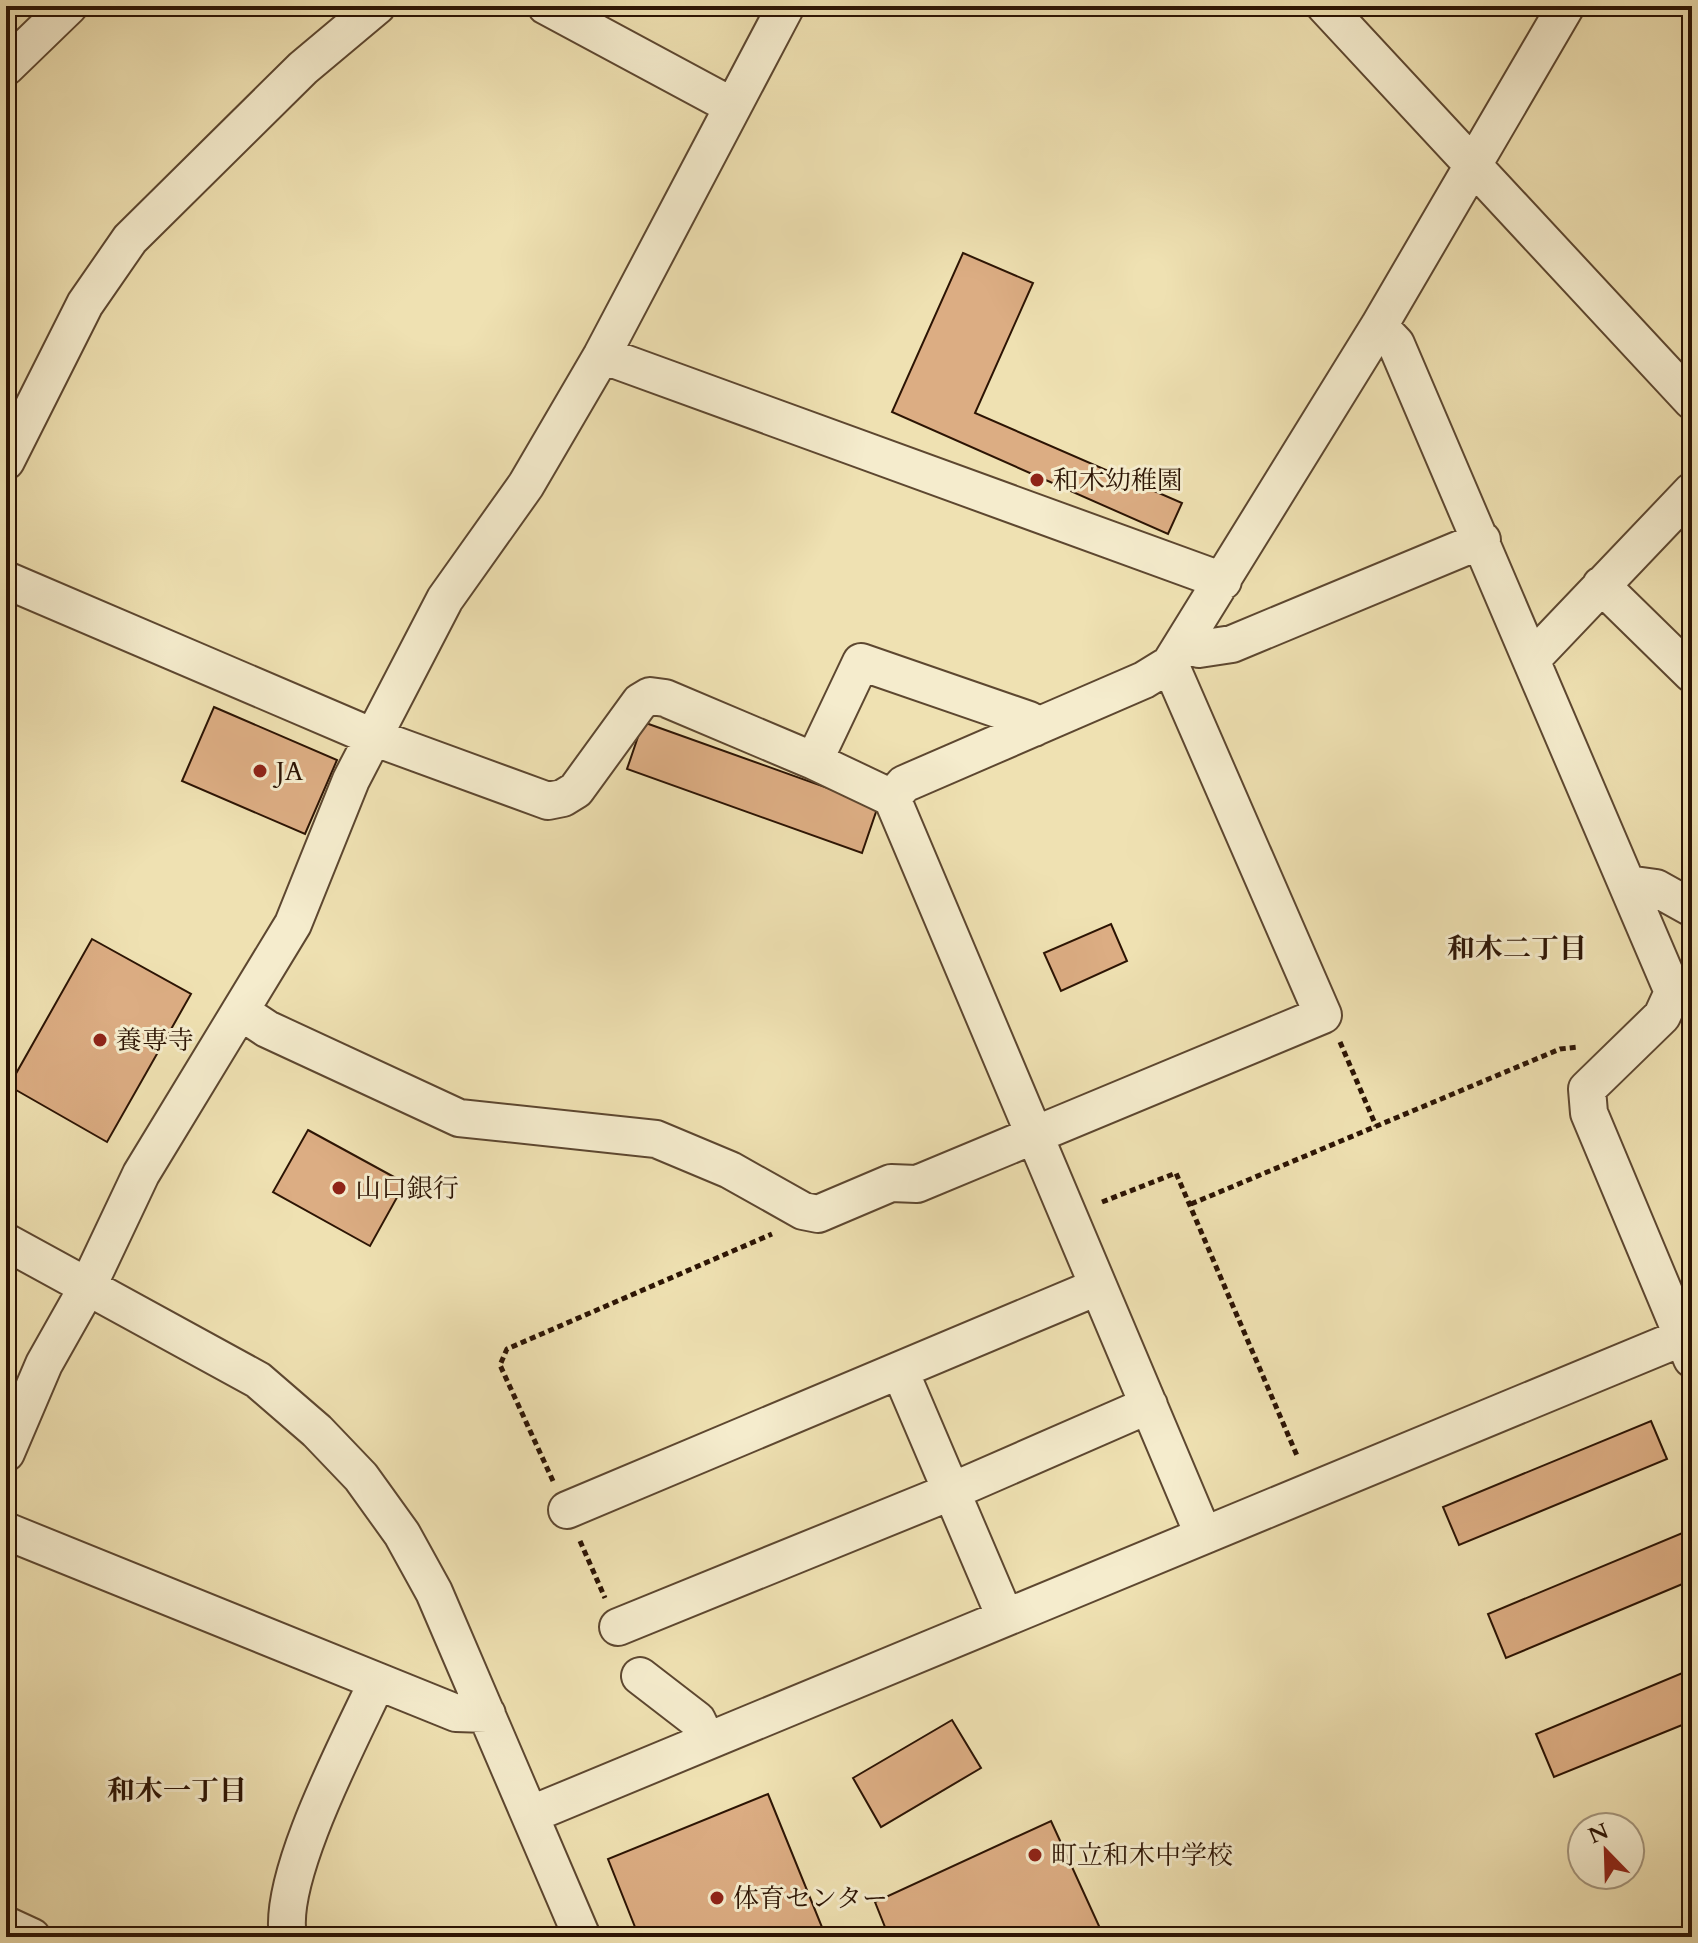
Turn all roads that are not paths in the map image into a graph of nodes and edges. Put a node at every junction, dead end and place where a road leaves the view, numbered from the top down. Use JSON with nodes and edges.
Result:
{"nodes":[{"id":1,"x":69,"y":6,"type":"edge"},
{"id":2,"x":377,"y":6,"type":"edge"},
{"id":3,"x":546,"y":6,"type":"edge"},
{"id":4,"x":786,"y":6,"type":"edge"},
{"id":5,"x":1325,"y":6,"type":"edge"},
{"id":6,"x":1566,"y":6,"type":"edge"},
{"id":7,"x":6,"y":67,"type":"edge"},
{"id":8,"x":732,"y":106,"type":"junction"},
{"id":9,"x":1473,"y":162,"type":"junction"},
{"id":10,"x":1379,"y":326,"type":"junction"},
{"id":11,"x":602,"y":355,"type":"junction"},
{"id":12,"x":1692,"y":401,"type":"edge"},
{"id":13,"x":6,"y":461,"type":"edge"},
{"id":14,"x":1692,"y":491,"type":"edge"},
{"id":15,"x":1482,"y":540,"type":"junction"},
{"id":16,"x":6,"y":580,"type":"edge"},
{"id":17,"x":1223,"y":581,"type":"junction"},
{"id":18,"x":1601,"y":585,"type":"junction"},
{"id":19,"x":1178,"y":654,"type":"junction"},
{"id":20,"x":1531,"y":660,"type":"junction"},
{"id":21,"x":1692,"y":674,"type":"edge"},
{"id":22,"x":1034,"y":728,"type":"junction"},
{"id":23,"x":373,"y":737,"type":"junction"},
{"id":24,"x":814,"y":761,"type":"junction"},
{"id":25,"x":892,"y":798,"type":"junction"},
{"id":26,"x":1627,"y":884,"type":"junction"},
{"id":27,"x":1692,"y":908,"type":"edge"},
{"id":28,"x":240,"y":1011,"type":"junction"},
{"id":29,"x":1033,"y":1136,"type":"junction"},
{"id":30,"x":6,"y":1242,"type":"edge"},
{"id":31,"x":88,"y":1286,"type":"junction"},
{"id":32,"x":1097,"y":1287,"type":"junction"},
{"id":33,"x":1687,"y":1349,"type":"edge"},
{"id":34,"x":900,"y":1371,"type":"junction"},
{"id":35,"x":1149,"y":1405,"type":"junction"},
{"id":36,"x":6,"y":1453,"type":"edge"},
{"id":37,"x":950,"y":1492,"type":"junction"},
{"id":38,"x":567,"y":1510,"type":"road end"},
{"id":39,"x":6,"y":1531,"type":"edge"},
{"id":40,"x":1203,"y":1534,"type":"junction"},
{"id":41,"x":1005,"y":1617,"type":"junction"},
{"id":42,"x":618,"y":1627,"type":"road end"},
{"id":43,"x":640,"y":1676,"type":"dead end"},
{"id":44,"x":377,"y":1682,"type":"junction"},
{"id":45,"x":487,"y":1714,"type":"junction"},
{"id":46,"x":707,"y":1741,"type":"junction"},
{"id":47,"x":532,"y":1814,"type":"junction"},
{"id":48,"x":6,"y":1925,"type":"edge"},
{"id":49,"x":32,"y":1937,"type":"edge"},
{"id":50,"x":288,"y":1937,"type":"edge"},
{"id":51,"x":582,"y":1937,"type":"edge"}],
"edges":[{"from":1,"to":7,"type":"street"},
{"from":2,"to":13,"type":"street"},
{"from":3,"to":8,"type":"street"},
{"from":4,"to":8,"type":"street"},
{"from":5,"to":9,"type":"street"},
{"from":6,"to":9,"type":"street"},
{"from":8,"to":11,"type":"street"},
{"from":9,"to":10,"type":"street"},
{"from":9,"to":12,"type":"street"},
{"from":10,"to":15,"type":"street"},
{"from":10,"to":17,"type":"street"},
{"from":11,"to":17,"type":"street"},
{"from":11,"to":23,"type":"street"},
{"from":14,"to":18,"type":"street"},
{"from":15,"to":19,"type":"street"},
{"from":15,"to":20,"type":"street"},
{"from":16,"to":23,"type":"street"},
{"from":17,"to":19,"type":"street"},
{"from":18,"to":20,"type":"street"},
{"from":18,"to":21,"type":"street"},
{"from":19,"to":22,"type":"street"},
{"from":19,"to":29,"type":"street"},
{"from":20,"to":26,"type":"street"},
{"from":22,"to":24,"type":"street"},
{"from":22,"to":25,"type":"street"},
{"from":23,"to":24,"type":"street"},
{"from":23,"to":28,"type":"street"},
{"from":24,"to":25,"type":"street"},
{"from":25,"to":29,"type":"street"},
{"from":26,"to":27,"type":"street"},
{"from":26,"to":33,"type":"street"},
{"from":28,"to":29,"type":"street"},
{"from":28,"to":31,"type":"street"},
{"from":29,"to":32,"type":"street"},
{"from":30,"to":31,"type":"street"},
{"from":31,"to":36,"type":"street"},
{"from":31,"to":45,"type":"street"},
{"from":32,"to":34,"type":"street"},
{"from":32,"to":35,"type":"street"},
{"from":33,"to":40,"type":"street"},
{"from":34,"to":37,"type":"street"},
{"from":34,"to":38,"type":"street"},
{"from":35,"to":37,"type":"street"},
{"from":35,"to":40,"type":"street"},
{"from":37,"to":41,"type":"street"},
{"from":37,"to":42,"type":"street"},
{"from":39,"to":44,"type":"street"},
{"from":40,"to":41,"type":"street"},
{"from":41,"to":46,"type":"street"},
{"from":43,"to":46,"type":"street"},
{"from":44,"to":45,"type":"street"},
{"from":44,"to":50,"type":"street"},
{"from":45,"to":47,"type":"street"},
{"from":46,"to":47,"type":"street"},
{"from":47,"to":51,"type":"street"},
{"from":48,"to":49,"type":"street"}]}
